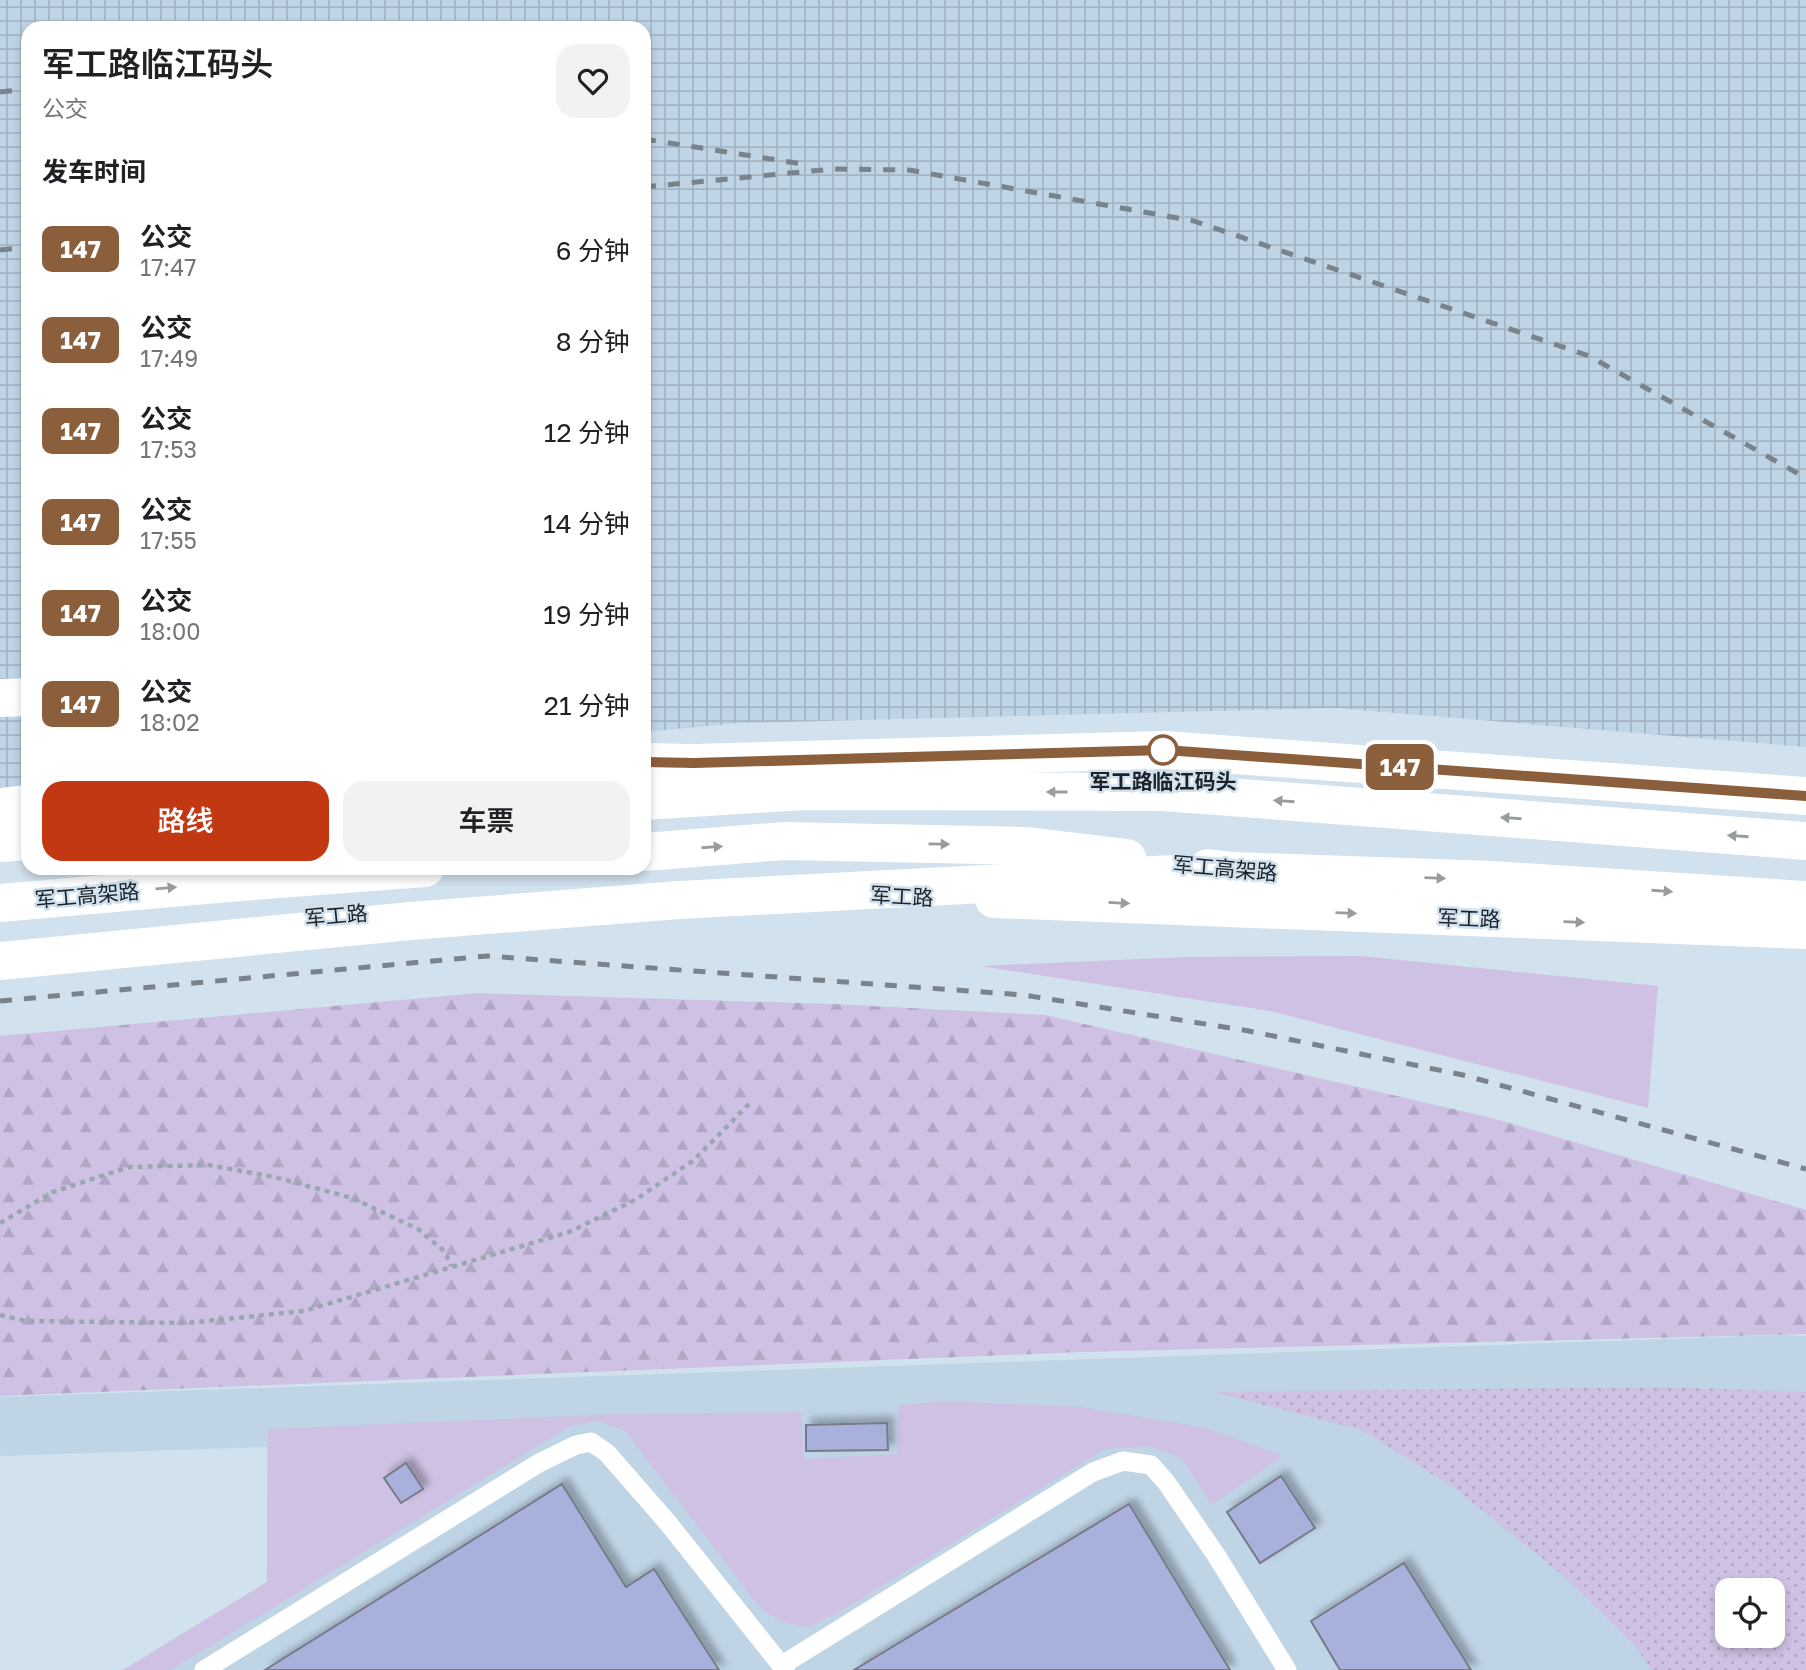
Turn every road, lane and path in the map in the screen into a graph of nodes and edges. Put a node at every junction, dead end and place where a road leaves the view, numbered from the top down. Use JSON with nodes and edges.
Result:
{"nodes":[{"id":1,"x":21,"y":696,"type":"edge"},
{"id":2,"x":0,"y":698,"type":"edge"},
{"id":3,"x":651,"y":762,"type":"edge"},
{"id":4,"x":1806,"y":796,"type":"edge"},
{"id":5,"x":651,"y":801,"type":"edge"},
{"id":6,"x":21,"y":805,"type":"edge"},
{"id":7,"x":0,"y":807,"type":"edge"},
{"id":8,"x":1806,"y":841,"type":"edge"},
{"id":9,"x":21,"y":842,"type":"edge"},
{"id":10,"x":0,"y":843,"type":"edge"},
{"id":11,"x":651,"y":851,"type":"edge"},
{"id":12,"x":1231,"y":871,"type":"junction"},
{"id":13,"x":333,"y":875,"type":"edge"},
{"id":14,"x":1806,"y":900,"type":"edge"},
{"id":15,"x":0,"y":903,"type":"edge"},
{"id":16,"x":1806,"y":930,"type":"edge"},
{"id":17,"x":0,"y":944,"type":"edge"},
{"id":18,"x":0,"y":961,"type":"edge"},
{"id":19,"x":749,"y":1104,"type":"dead end"},
{"id":20,"x":0,"y":1223,"type":"edge"},
{"id":21,"x":451,"y":1266,"type":"junction"},
{"id":22,"x":0,"y":1315,"type":"edge"},
{"id":23,"x":783,"y":1667,"type":"edge"},
{"id":24,"x":204,"y":1670,"type":"edge"},
{"id":25,"x":1287,"y":1670,"type":"edge"}],
"edges":[{"from":1,"to":2,"type":"main road"},
{"from":3,"to":4,"type":"main road"},
{"from":8,"to":5,"type":"main road","one_way":true},
{"from":6,"to":7,"type":"main road"},
{"from":9,"to":10,"type":"main road"},
{"from":11,"to":12,"type":"main road","name":"军工高架路","one_way":true},
{"from":12,"to":14,"type":"main road","name":"军工高架路","one_way":true},
{"from":12,"to":18,"type":"main road"},
{"from":15,"to":13,"type":"main road","name":"军工高架路","one_way":true},
{"from":17,"to":16,"type":"main road","name":"军工路","one_way":true},
{"from":19,"to":21,"type":"path"},
{"from":20,"to":21,"type":"path"},
{"from":21,"to":22,"type":"path"},
{"from":23,"to":24,"type":"lane"},
{"from":23,"to":25,"type":"lane"}]}
